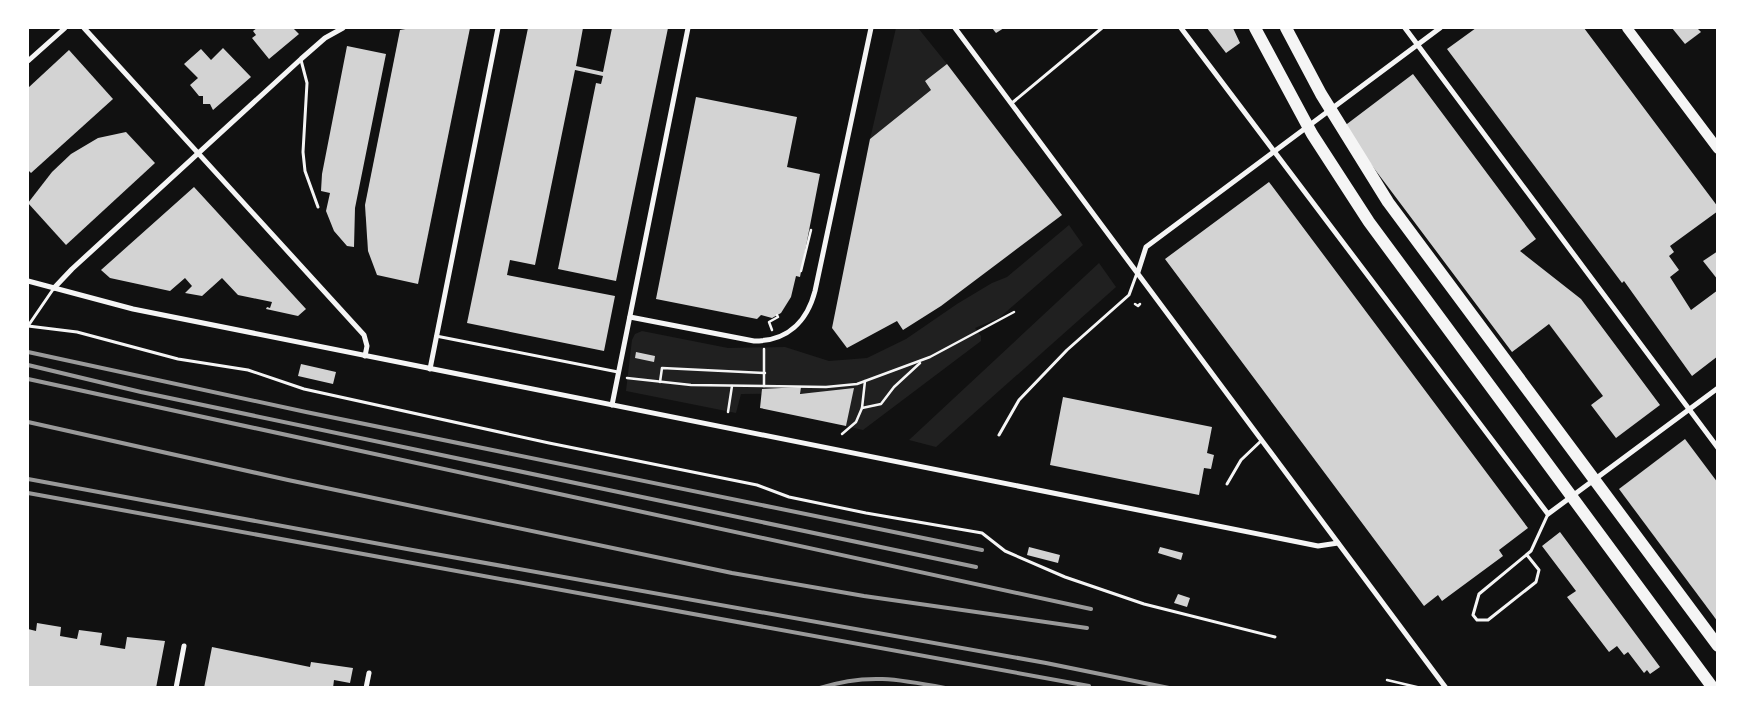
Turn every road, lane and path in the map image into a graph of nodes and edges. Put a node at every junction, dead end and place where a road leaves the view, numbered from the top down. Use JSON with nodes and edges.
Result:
{"nodes":[{"id":1,"x":65,"y":28,"type":"edge"},
{"id":2,"x":84,"y":28,"type":"edge"},
{"id":3,"x":343,"y":28,"type":"edge"},
{"id":4,"x":498,"y":28,"type":"edge"},
{"id":5,"x":688,"y":28,"type":"edge"},
{"id":6,"x":871,"y":28,"type":"edge"},
{"id":7,"x":955,"y":28,"type":"edge"},
{"id":8,"x":1102,"y":28,"type":"edge"},
{"id":9,"x":1180,"y":28,"type":"edge"},
{"id":10,"x":1255,"y":28,"type":"edge"},
{"id":11,"x":1286,"y":28,"type":"edge"},
{"id":12,"x":1405,"y":28,"type":"edge"},
{"id":13,"x":1440,"y":28,"type":"edge"},
{"id":14,"x":1627,"y":28,"type":"edge"},
{"id":15,"x":1417,"y":44,"type":"junction"},
{"id":16,"x":300,"y":59,"type":"junction"},
{"id":17,"x":28,"y":61,"type":"edge"},
{"id":18,"x":1012,"y":102,"type":"junction"},
{"id":19,"x":1718,"y":149,"type":"edge"},
{"id":20,"x":1274,"y":151,"type":"junction"},
{"id":21,"x":198,"y":152,"type":"junction"},
{"id":22,"x":318,"y":207,"type":"dead end"},
{"id":23,"x":811,"y":230,"type":"dead end"},
{"id":24,"x":801,"y":271,"type":"dead end"},
{"id":25,"x":1138,"y":272,"type":"junction"},
{"id":26,"x":28,"y":281,"type":"edge"},
{"id":27,"x":54,"y":288,"type":"junction"},
{"id":28,"x":1135,"y":304,"type":"dead end"},
{"id":29,"x":1140,"y":304,"type":"dead end"},
{"id":30,"x":1014,"y":312,"type":"dead end"},
{"id":31,"x":777,"y":315,"type":"dead end"},
{"id":32,"x":630,"y":318,"type":"junction"},
{"id":33,"x":770,"y":325,"type":"dead end"},
{"id":34,"x":28,"y":326,"type":"edge"},
{"id":35,"x":436,"y":336,"type":"junction"},
{"id":36,"x":762,"y":341,"type":"junction"},
{"id":37,"x":365,"y":356,"type":"junction"},
{"id":38,"x":924,"y":360,"type":"junction"},
{"id":39,"x":430,"y":369,"type":"junction"},
{"id":40,"x":765,"y":373,"type":"junction"},
{"id":41,"x":619,"y":375,"type":"junction"},
{"id":42,"x":660,"y":382,"type":"junction"},
{"id":43,"x":865,"y":382,"type":"junction"},
{"id":44,"x":732,"y":386,"type":"junction"},
{"id":45,"x":764,"y":386,"type":"junction"},
{"id":46,"x":1718,"y":388,"type":"edge"},
{"id":47,"x":612,"y":405,"type":"junction"},
{"id":48,"x":862,"y":408,"type":"junction"},
{"id":49,"x":1689,"y":410,"type":"junction"},
{"id":50,"x":728,"y":412,"type":"dead end"},
{"id":51,"x":842,"y":434,"type":"dead end"},
{"id":52,"x":999,"y":435,"type":"dead end"},
{"id":53,"x":1262,"y":440,"type":"junction"},
{"id":54,"x":1718,"y":448,"type":"edge"},
{"id":55,"x":1227,"y":484,"type":"dead end"},
{"id":56,"x":1548,"y":514,"type":"junction"},
{"id":57,"x":1338,"y":543,"type":"junction"},
{"id":58,"x":1527,"y":555,"type":"junction"},
{"id":59,"x":1275,"y":637,"type":"dead end"},
{"id":60,"x":184,"y":646,"type":"dead end"},
{"id":61,"x":1718,"y":646,"type":"edge"},
{"id":62,"x":369,"y":673,"type":"dead end"},
{"id":63,"x":1387,"y":680,"type":"dead end"},
{"id":64,"x":176,"y":688,"type":"edge"},
{"id":65,"x":366,"y":688,"type":"edge"},
{"id":66,"x":1421,"y":688,"type":"edge"},
{"id":67,"x":1446,"y":688,"type":"edge"},
{"id":68,"x":1713,"y":688,"type":"edge"}],
"edges":[{"from":1,"to":17,"type":"street"},
{"from":2,"to":21,"type":"street"},
{"from":3,"to":16,"type":"street"},
{"from":4,"to":35,"type":"street"},
{"from":5,"to":32,"type":"street"},
{"from":6,"to":36,"type":"street"},
{"from":7,"to":18,"type":"street"},
{"from":8,"to":18,"type":"lane"},
{"from":9,"to":20,"type":"street"},
{"from":10,"to":68,"type":"highway"},
{"from":11,"to":61,"type":"highway"},
{"from":12,"to":15,"type":"street"},
{"from":13,"to":15,"type":"street"},
{"from":14,"to":19,"type":"main road"},
{"from":15,"to":20,"type":"street"},
{"from":15,"to":49,"type":"street"},
{"from":16,"to":21,"type":"street"},
{"from":16,"to":22,"type":"lane"},
{"from":18,"to":25,"type":"street"},
{"from":20,"to":25,"type":"street"},
{"from":20,"to":56,"type":"street"},
{"from":21,"to":27,"type":"street"},
{"from":21,"to":37,"type":"street"},
{"from":23,"to":24,"type":"path"},
{"from":25,"to":52,"type":"lane"},
{"from":25,"to":53,"type":"street"},
{"from":26,"to":27,"type":"street"},
{"from":27,"to":34,"type":"lane"},
{"from":27,"to":37,"type":"street"},
{"from":28,"to":29,"type":"path"},
{"from":30,"to":38,"type":"path"},
{"from":31,"to":33,"type":"path"},
{"from":32,"to":36,"type":"street"},
{"from":32,"to":41,"type":"street"},
{"from":34,"to":59,"type":"lane"},
{"from":35,"to":39,"type":"street"},
{"from":35,"to":41,"type":"lane"},
{"from":36,"to":40,"type":"path"},
{"from":37,"to":39,"type":"street"},
{"from":38,"to":43,"type":"path"},
{"from":38,"to":48,"type":"path"},
{"from":39,"to":47,"type":"street"},
{"from":40,"to":42,"type":"path"},
{"from":40,"to":45,"type":"path"},
{"from":41,"to":42,"type":"path"},
{"from":41,"to":47,"type":"street"},
{"from":42,"to":44,"type":"path"},
{"from":43,"to":45,"type":"path"},
{"from":43,"to":48,"type":"path"},
{"from":44,"to":45,"type":"path"},
{"from":44,"to":50,"type":"path"},
{"from":46,"to":49,"type":"street"},
{"from":47,"to":57,"type":"street"},
{"from":48,"to":51,"type":"path"},
{"from":49,"to":54,"type":"street"},
{"from":49,"to":56,"type":"street"},
{"from":53,"to":55,"type":"lane"},
{"from":53,"to":57,"type":"street"},
{"from":56,"to":58,"type":"lane"},
{"from":57,"to":67,"type":"street"},
{"from":58,"to":58,"type":"lane"},
{"from":60,"to":64,"type":"street"},
{"from":62,"to":65,"type":"street"},
{"from":63,"to":66,"type":"path"}]}
